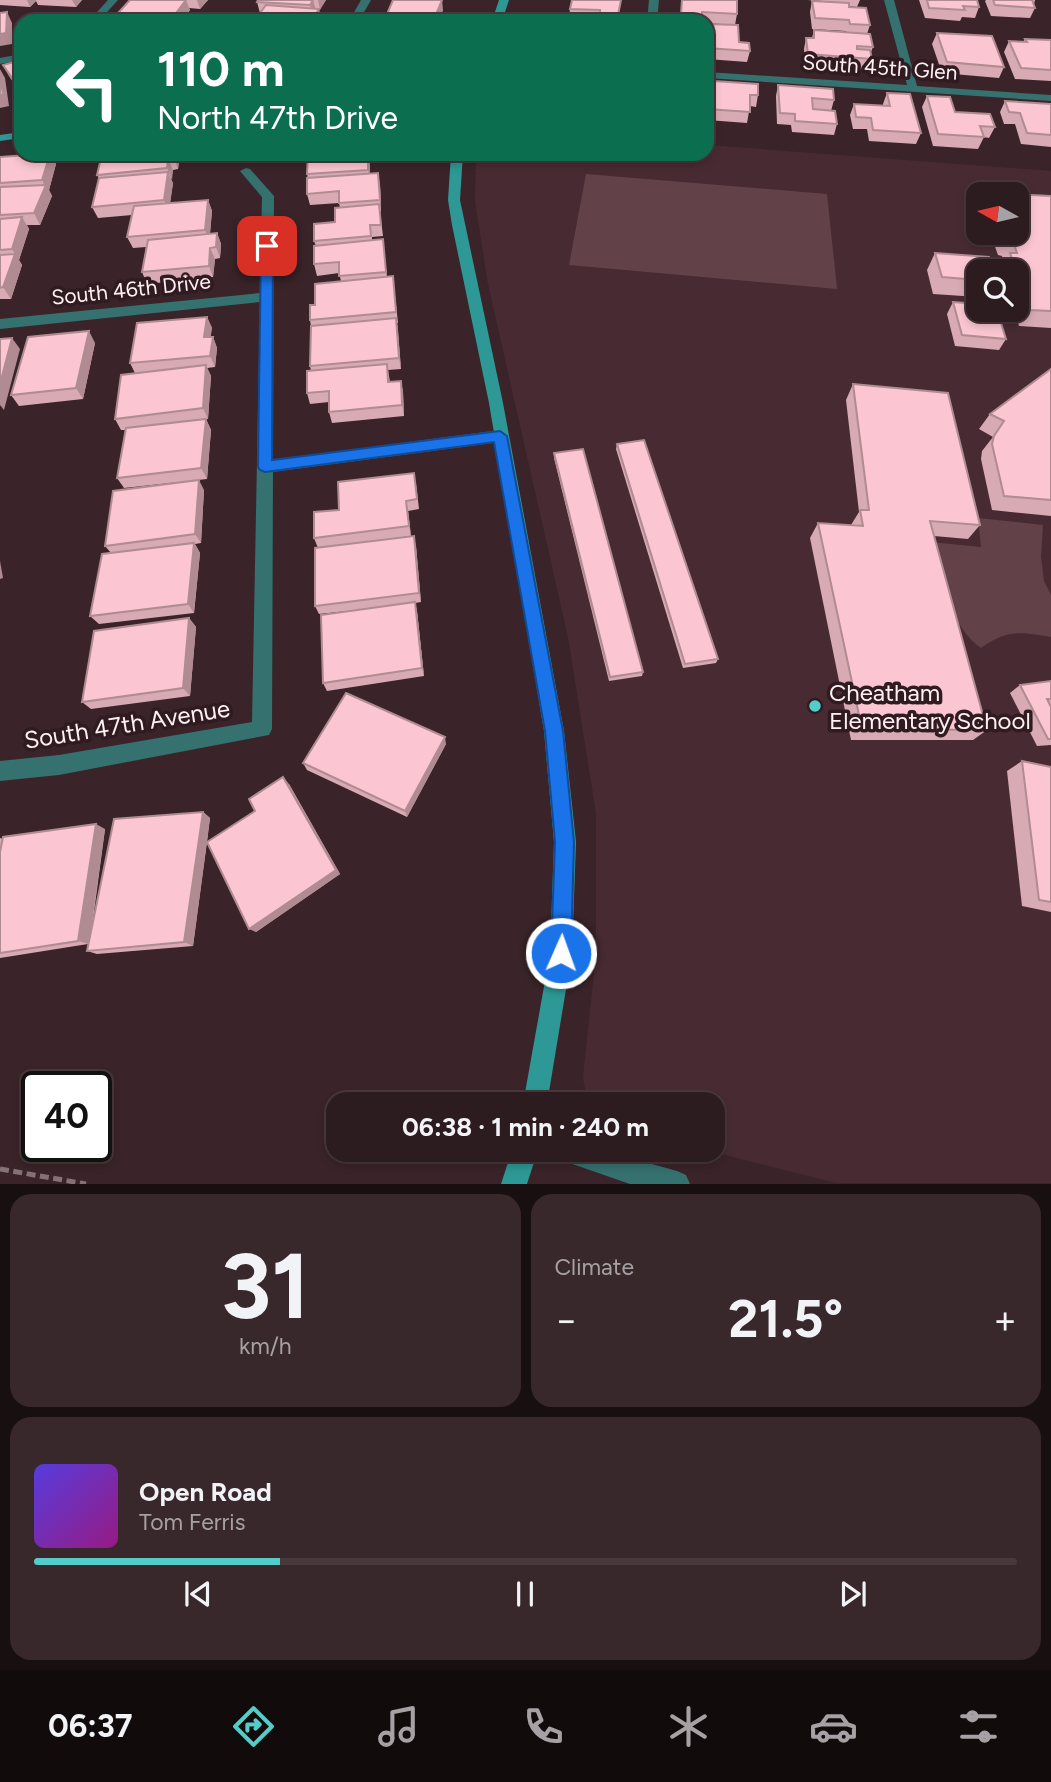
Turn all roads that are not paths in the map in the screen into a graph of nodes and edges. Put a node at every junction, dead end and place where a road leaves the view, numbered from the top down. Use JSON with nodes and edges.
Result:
{"nodes":[{"id":1,"x":113,"y":0,"type":"edge"},
{"id":2,"x":889,"y":0,"type":"edge"},
{"id":3,"x":100,"y":14,"type":"edge"},
{"id":4,"x":714,"y":75,"type":"edge"},
{"id":5,"x":913,"y":89,"type":"junction"},
{"id":6,"x":1051,"y":98,"type":"edge"},
{"id":7,"x":457,"y":161,"type":"edge"},
{"id":8,"x":246,"y":171,"type":"dead end"},
{"id":9,"x":267,"y":297,"type":"junction"},
{"id":10,"x":0,"y":324,"type":"edge"},
{"id":11,"x":500,"y":436,"type":"junction"},
{"id":12,"x":265,"y":467,"type":"junction"},
{"id":13,"x":0,"y":771,"type":"edge"},
{"id":14,"x":537,"y":1092,"type":"edge"},
{"id":15,"x":521,"y":1162,"type":"edge"},
{"id":16,"x":600,"y":1162,"type":"edge"},
{"id":17,"x":514,"y":1184,"type":"edge"},
{"id":18,"x":677,"y":1184,"type":"edge"}],
"edges":[{"from":1,"to":3,"type":"street"},
{"from":2,"to":5,"type":"street"},
{"from":4,"to":5,"type":"street","name":"South 45th Glen"},
{"from":5,"to":6,"type":"street","name":"South 45th Glen"},
{"from":7,"to":11,"type":"street"},
{"from":8,"to":9,"type":"street"},
{"from":9,"to":10,"type":"street","name":"South 46th Drive"},
{"from":9,"to":12,"type":"street"},
{"from":11,"to":12,"type":"street"},
{"from":11,"to":14,"type":"street"},
{"from":12,"to":13,"type":"street","name":"South 47th Avenue"},
{"from":15,"to":17,"type":"street"},
{"from":16,"to":18,"type":"street"}]}
